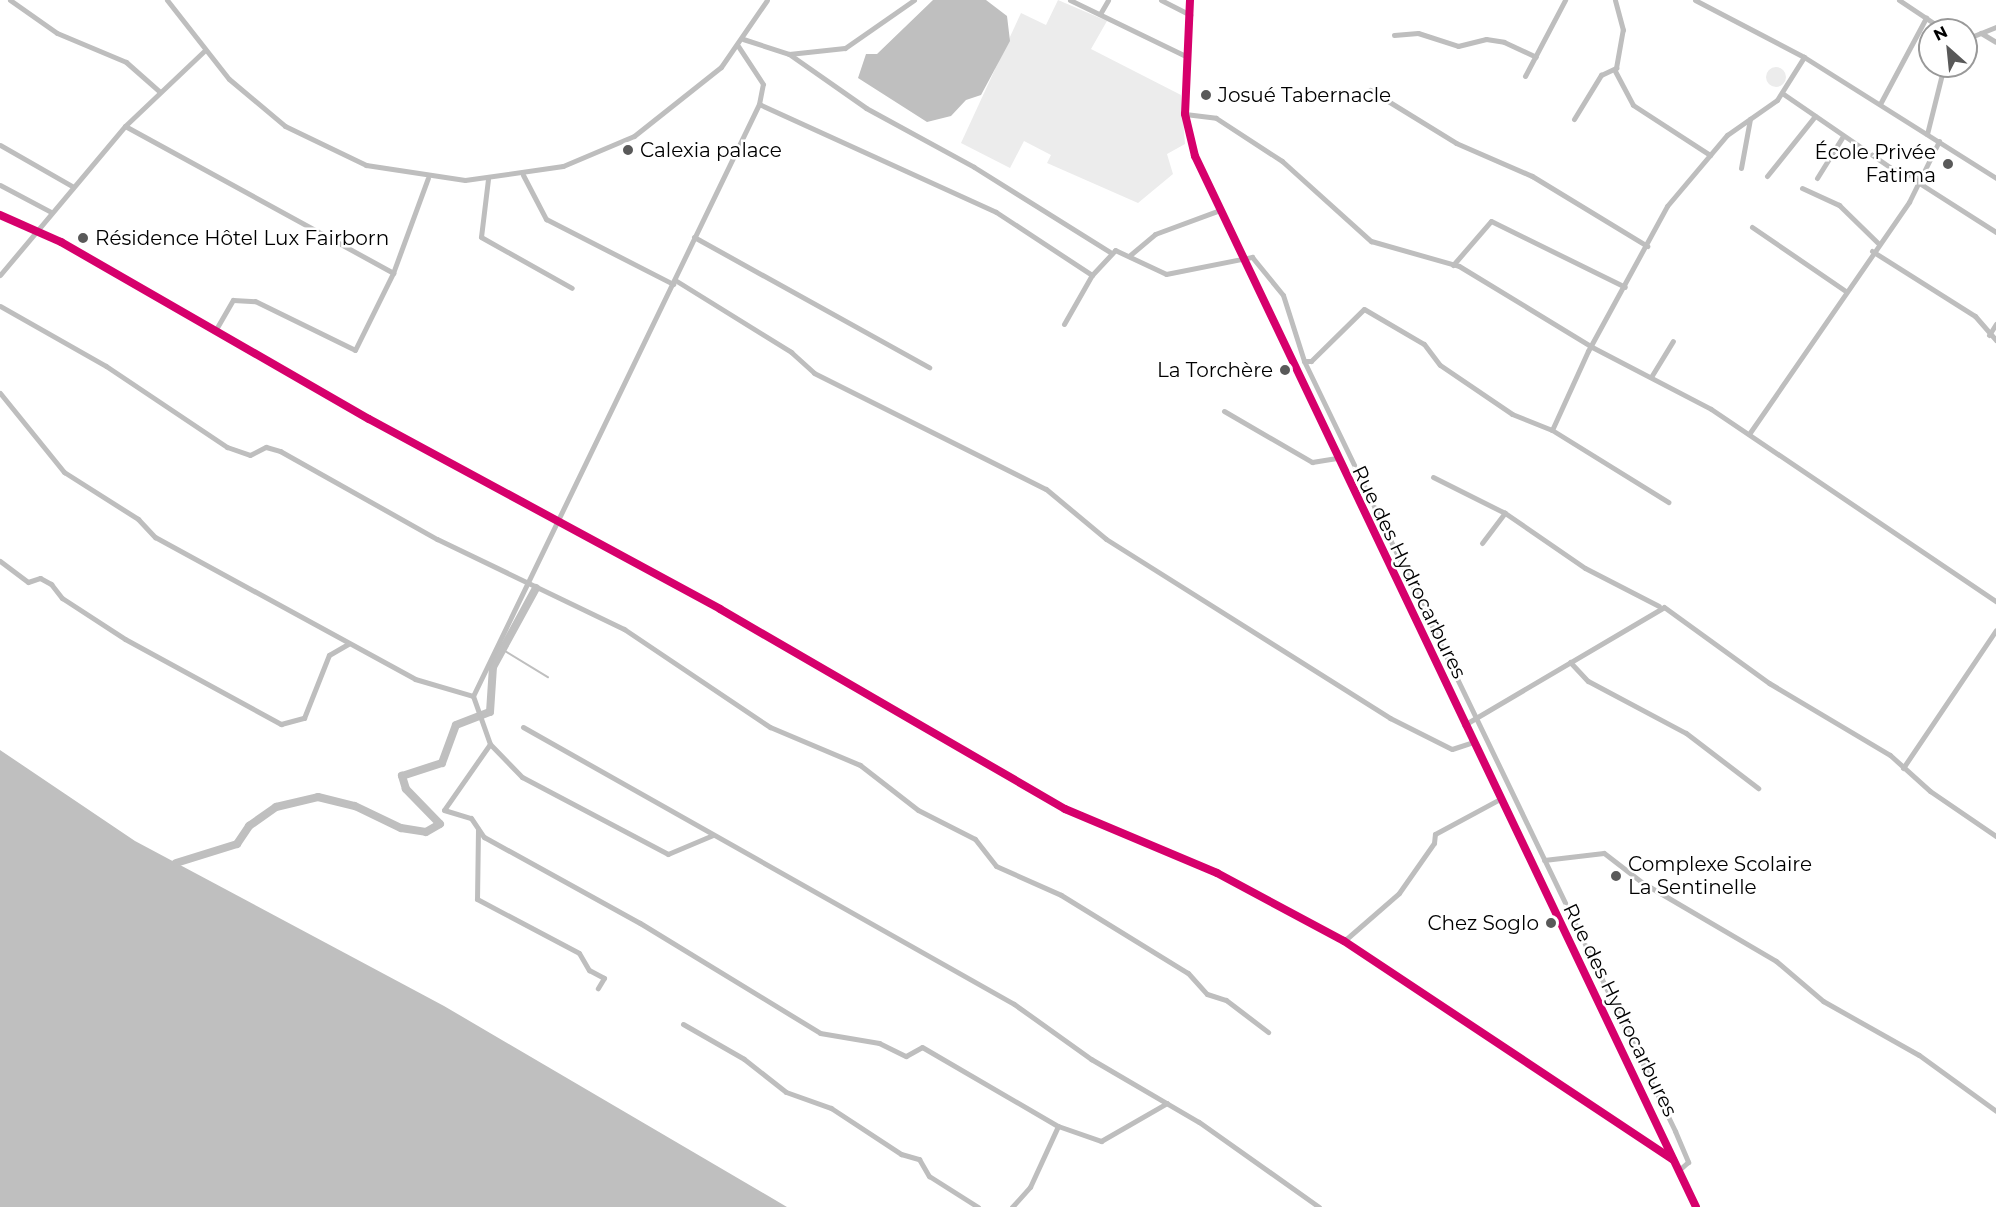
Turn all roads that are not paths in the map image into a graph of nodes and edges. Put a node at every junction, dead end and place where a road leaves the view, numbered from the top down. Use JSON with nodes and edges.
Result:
{"nodes":[{"id":1,"x":10,"y":0,"type":"edge"},
{"id":2,"x":167,"y":0,"type":"edge"},
{"id":3,"x":767,"y":0,"type":"edge"},
{"id":4,"x":914,"y":0,"type":"edge"},
{"id":5,"x":1070,"y":0,"type":"edge"},
{"id":6,"x":1108,"y":0,"type":"edge"},
{"id":7,"x":1161,"y":0,"type":"edge"},
{"id":8,"x":1190,"y":0,"type":"edge"},
{"id":9,"x":1565,"y":0,"type":"edge"},
{"id":10,"x":1615,"y":0,"type":"edge"},
{"id":11,"x":1695,"y":0,"type":"edge"},
{"id":12,"x":1899,"y":0,"type":"edge"},
{"id":13,"x":1100,"y":15,"type":"junction"},
{"id":14,"x":1190,"y":15,"type":"junction"},
{"id":15,"x":1926,"y":18,"type":"edge"},
{"id":16,"x":1996,"y":27,"type":"edge"},
{"id":17,"x":1918,"y":33,"type":"edge"},
{"id":18,"x":1981,"y":33,"type":"junction"},
{"id":19,"x":1978,"y":34,"type":"edge"},
{"id":20,"x":1394,"y":35,"type":"dead end"},
{"id":21,"x":743,"y":39,"type":"junction"},
{"id":22,"x":1996,"y":42,"type":"edge"},
{"id":23,"x":738,"y":46,"type":"junction"},
{"id":24,"x":204,"y":51,"type":"junction"},
{"id":25,"x":789,"y":54,"type":"junction"},
{"id":26,"x":1186,"y":56,"type":"junction"},
{"id":27,"x":1536,"y":57,"type":"junction"},
{"id":28,"x":1804,"y":57,"type":"junction"},
{"id":29,"x":1615,"y":71,"type":"junction"},
{"id":30,"x":1525,"y":76,"type":"dead end"},
{"id":31,"x":1941,"y":78,"type":"edge"},
{"id":32,"x":1370,"y":90,"type":"dead end"},
{"id":33,"x":159,"y":91,"type":"junction"},
{"id":34,"x":1782,"y":93,"type":"junction"},
{"id":35,"x":759,"y":104,"type":"junction"},
{"id":36,"x":1880,"y":104,"type":"junction"},
{"id":37,"x":1185,"y":114,"type":"junction"},
{"id":38,"x":1815,"y":117,"type":"junction"},
{"id":39,"x":1574,"y":119,"type":"dead end"},
{"id":40,"x":1750,"y":119,"type":"junction"},
{"id":41,"x":125,"y":126,"type":"junction"},
{"id":42,"x":1927,"y":134,"type":"junction"},
{"id":43,"x":1843,"y":136,"type":"junction"},
{"id":44,"x":1939,"y":141,"type":"junction"},
{"id":45,"x":0,"y":145,"type":"edge"},
{"id":46,"x":1710,"y":155,"type":"junction"},
{"id":47,"x":1741,"y":168,"type":"dead end"},
{"id":48,"x":523,"y":175,"type":"junction"},
{"id":49,"x":1767,"y":176,"type":"dead end"},
{"id":50,"x":428,"y":178,"type":"junction"},
{"id":51,"x":1817,"y":178,"type":"dead end"},
{"id":52,"x":1996,"y":178,"type":"edge"},
{"id":53,"x":488,"y":179,"type":"junction"},
{"id":54,"x":1916,"y":179,"type":"junction"},
{"id":55,"x":0,"y":185,"type":"edge"},
{"id":56,"x":72,"y":186,"type":"junction"},
{"id":57,"x":1802,"y":188,"type":"dead end"},
{"id":58,"x":1220,"y":210,"type":"junction"},
{"id":59,"x":51,"y":212,"type":"junction"},
{"id":60,"x":0,"y":215,"type":"edge"},
{"id":61,"x":1752,"y":227,"type":"dead end"},
{"id":62,"x":35,"y":231,"type":"junction"},
{"id":63,"x":1996,"y":232,"type":"edge"},
{"id":64,"x":694,"y":237,"type":"junction"},
{"id":65,"x":1878,"y":243,"type":"junction"},
{"id":66,"x":1647,"y":246,"type":"junction"},
{"id":67,"x":1872,"y":251,"type":"junction"},
{"id":68,"x":1110,"y":252,"type":"junction"},
{"id":69,"x":1129,"y":256,"type":"junction"},
{"id":70,"x":1241,"y":256,"type":"junction"},
{"id":71,"x":1453,"y":265,"type":"junction"},
{"id":72,"x":393,"y":273,"type":"junction"},
{"id":73,"x":0,"y":275,"type":"edge"},
{"id":74,"x":1092,"y":275,"type":"junction"},
{"id":75,"x":674,"y":282,"type":"junction"},
{"id":76,"x":1625,"y":287,"type":"junction"},
{"id":77,"x":572,"y":288,"type":"dead end"},
{"id":78,"x":1844,"y":290,"type":"junction"},
{"id":79,"x":0,"y":306,"type":"edge"},
{"id":80,"x":1065,"y":324,"type":"dead end"},
{"id":81,"x":1996,"y":324,"type":"edge"},
{"id":82,"x":215,"y":332,"type":"junction"},
{"id":83,"x":1989,"y":335,"type":"junction"},
{"id":84,"x":1996,"y":340,"type":"edge"},
{"id":85,"x":1673,"y":341,"type":"dead end"},
{"id":86,"x":1592,"y":347,"type":"junction"},
{"id":87,"x":1304,"y":361,"type":"junction"},
{"id":88,"x":929,"y":368,"type":"dead end"},
{"id":89,"x":1651,"y":377,"type":"junction"},
{"id":90,"x":0,"y":393,"type":"edge"},
{"id":91,"x":1224,"y":411,"type":"dead end"},
{"id":92,"x":1552,"y":430,"type":"junction"},
{"id":93,"x":1749,"y":434,"type":"junction"},
{"id":94,"x":1337,"y":458,"type":"junction"},
{"id":95,"x":1433,"y":477,"type":"dead end"},
{"id":96,"x":1368,"y":495,"type":"junction"},
{"id":97,"x":1355,"y":500,"type":"junction"},
{"id":98,"x":1668,"y":502,"type":"dead end"},
{"id":99,"x":1505,"y":513,"type":"junction"},
{"id":100,"x":558,"y":520,"type":"junction"},
{"id":101,"x":1482,"y":543,"type":"dead end"},
{"id":102,"x":0,"y":561,"type":"edge"},
{"id":103,"x":530,"y":580,"type":"junction"},
{"id":104,"x":1996,"y":601,"type":"edge"},
{"id":105,"x":1659,"y":606,"type":"junction"},
{"id":106,"x":1996,"y":630,"type":"edge"},
{"id":107,"x":348,"y":644,"type":"junction"},
{"id":108,"x":1570,"y":662,"type":"junction"},
{"id":109,"x":473,"y":696,"type":"junction"},
{"id":110,"x":1476,"y":719,"type":"junction"},
{"id":111,"x":1464,"y":725,"type":"junction"},
{"id":112,"x":523,"y":727,"type":"dead end"},
{"id":113,"x":1473,"y":742,"type":"junction"},
{"id":114,"x":490,"y":744,"type":"junction"},
{"id":115,"x":1904,"y":768,"type":"junction"},
{"id":116,"x":1758,"y":788,"type":"dead end"},
{"id":117,"x":1500,"y":799,"type":"junction"},
{"id":118,"x":479,"y":828,"type":"junction"},
{"id":119,"x":713,"y":835,"type":"junction"},
{"id":120,"x":1996,"y":836,"type":"edge"},
{"id":121,"x":1544,"y":860,"type":"junction"},
{"id":122,"x":1344,"y":941,"type":"junction"},
{"id":123,"x":598,"y":988,"type":"dead end"},
{"id":124,"x":682,"y":1024,"type":"dead end"},
{"id":125,"x":1268,"y":1032,"type":"dead end"},
{"id":126,"x":1167,"y":1103,"type":"junction"},
{"id":127,"x":1996,"y":1111,"type":"edge"},
{"id":128,"x":1058,"y":1126,"type":"junction"},
{"id":129,"x":1673,"y":1160,"type":"junction"},
{"id":130,"x":1678,"y":1171,"type":"junction"},
{"id":131,"x":978,"y":1207,"type":"edge"},
{"id":132,"x":1012,"y":1207,"type":"edge"},
{"id":133,"x":1319,"y":1207,"type":"edge"},
{"id":134,"x":1696,"y":1207,"type":"edge"}],
"edges":[{"from":1,"to":33,"type":"street"},
{"from":2,"to":24,"type":"street"},
{"from":3,"to":21,"type":"street"},
{"from":4,"to":25,"type":"street"},
{"from":5,"to":13,"type":"street"},
{"from":6,"to":13,"type":"street"},
{"from":7,"to":14,"type":"street"},
{"from":8,"to":14,"type":"street","name":"Rue des Hydrocarbures"},
{"from":9,"to":27,"type":"street"},
{"from":10,"to":29,"type":"street"},
{"from":11,"to":28,"type":"street"},
{"from":12,"to":15,"type":"street"},
{"from":13,"to":26,"type":"street"},
{"from":14,"to":26,"type":"street","name":"Rue des Hydrocarbures"},
{"from":16,"to":18,"type":"street"},
{"from":17,"to":36,"type":"street"},
{"from":18,"to":19,"type":"street"},
{"from":18,"to":22,"type":"street"},
{"from":20,"to":27,"type":"street"},
{"from":21,"to":23,"type":"street"},
{"from":21,"to":25,"type":"street"},
{"from":23,"to":35,"type":"street"},
{"from":23,"to":48,"type":"street"},
{"from":24,"to":33,"type":"street"},
{"from":24,"to":50,"type":"street"},
{"from":25,"to":68,"type":"street"},
{"from":26,"to":37,"type":"street","name":"Rue des Hydrocarbures"},
{"from":27,"to":30,"type":"street"},
{"from":28,"to":34,"type":"street"},
{"from":28,"to":36,"type":"street"},
{"from":29,"to":39,"type":"street"},
{"from":29,"to":46,"type":"street"},
{"from":31,"to":42,"type":"street"},
{"from":32,"to":66,"type":"street"},
{"from":33,"to":41,"type":"street"},
{"from":34,"to":38,"type":"street"},
{"from":34,"to":40,"type":"street"},
{"from":35,"to":64,"type":"street"},
{"from":35,"to":74,"type":"street"},
{"from":36,"to":42,"type":"street"},
{"from":37,"to":58,"type":"street","name":"Rue des Hydrocarbures"},
{"from":37,"to":71,"type":"street"},
{"from":38,"to":43,"type":"street"},
{"from":38,"to":49,"type":"street"},
{"from":40,"to":46,"type":"street"},
{"from":40,"to":47,"type":"street"},
{"from":41,"to":56,"type":"street"},
{"from":41,"to":72,"type":"street"},
{"from":42,"to":44,"type":"street"},
{"from":43,"to":51,"type":"street"},
{"from":43,"to":54,"type":"street"},
{"from":44,"to":52,"type":"street"},
{"from":44,"to":54,"type":"street"},
{"from":45,"to":56,"type":"street"},
{"from":46,"to":66,"type":"street"},
{"from":48,"to":53,"type":"street"},
{"from":48,"to":75,"type":"street"},
{"from":50,"to":53,"type":"street"},
{"from":50,"to":72,"type":"street"},
{"from":53,"to":77,"type":"street"},
{"from":54,"to":63,"type":"street"},
{"from":54,"to":65,"type":"street"},
{"from":55,"to":59,"type":"street"},
{"from":56,"to":59,"type":"street"},
{"from":57,"to":65,"type":"street"},
{"from":58,"to":69,"type":"street"},
{"from":58,"to":70,"type":"street","name":"Rue des Hydrocarbures"},
{"from":59,"to":62,"type":"street"},
{"from":60,"to":62,"type":"street"},
{"from":61,"to":78,"type":"street"},
{"from":62,"to":73,"type":"street"},
{"from":62,"to":82,"type":"street"},
{"from":64,"to":75,"type":"street"},
{"from":64,"to":88,"type":"street"},
{"from":65,"to":67,"type":"street"},
{"from":66,"to":76,"type":"street"},
{"from":67,"to":78,"type":"street"},
{"from":67,"to":83,"type":"street"},
{"from":68,"to":69,"type":"street"},
{"from":68,"to":74,"type":"street"},
{"from":69,"to":70,"type":"street"},
{"from":70,"to":87,"type":"street"},
{"from":70,"to":94,"type":"street","name":"Rue des Hydrocarbures"},
{"from":71,"to":76,"type":"street"},
{"from":71,"to":86,"type":"street"},
{"from":72,"to":82,"type":"street"},
{"from":74,"to":80,"type":"street"},
{"from":75,"to":100,"type":"street"},
{"from":75,"to":113,"type":"street"},
{"from":76,"to":86,"type":"street"},
{"from":78,"to":93,"type":"street"},
{"from":79,"to":103,"type":"street"},
{"from":81,"to":83,"type":"street"},
{"from":82,"to":100,"type":"street"},
{"from":83,"to":84,"type":"street"},
{"from":85,"to":89,"type":"street"},
{"from":86,"to":89,"type":"street"},
{"from":86,"to":92,"type":"street"},
{"from":87,"to":92,"type":"street"},
{"from":87,"to":96,"type":"street"},
{"from":89,"to":93,"type":"street"},
{"from":90,"to":107,"type":"street"},
{"from":91,"to":94,"type":"street"},
{"from":92,"to":98,"type":"street"},
{"from":93,"to":104,"type":"street"},
{"from":94,"to":97,"type":"street","name":"Rue des Hydrocarbures"},
{"from":95,"to":99,"type":"street"},
{"from":96,"to":97,"type":"street"},
{"from":96,"to":110,"type":"street"},
{"from":97,"to":111,"type":"street","name":"Rue des Hydrocarbures"},
{"from":99,"to":101,"type":"street"},
{"from":99,"to":105,"type":"street"},
{"from":100,"to":103,"type":"street"},
{"from":100,"to":122,"type":"street"},
{"from":102,"to":107,"type":"street"},
{"from":103,"to":109,"type":"street"},
{"from":103,"to":125,"type":"street"},
{"from":105,"to":108,"type":"street"},
{"from":105,"to":115,"type":"street"},
{"from":106,"to":115,"type":"street"},
{"from":107,"to":109,"type":"street"},
{"from":108,"to":110,"type":"street"},
{"from":108,"to":116,"type":"street"},
{"from":109,"to":114,"type":"street"},
{"from":110,"to":111,"type":"street"},
{"from":110,"to":121,"type":"street"},
{"from":111,"to":113,"type":"street","name":"Rue des Hydrocarbures"},
{"from":112,"to":119,"type":"street"},
{"from":113,"to":117,"type":"street","name":"Rue des Hydrocarbures"},
{"from":114,"to":118,"type":"street"},
{"from":114,"to":119,"type":"street"},
{"from":115,"to":120,"type":"street"},
{"from":117,"to":122,"type":"street"},
{"from":117,"to":129,"type":"street","name":"Rue des Hydrocarbures"},
{"from":118,"to":123,"type":"street"},
{"from":118,"to":128,"type":"street"},
{"from":119,"to":126,"type":"street"},
{"from":121,"to":127,"type":"street"},
{"from":121,"to":130,"type":"street"},
{"from":122,"to":129,"type":"street"},
{"from":124,"to":131,"type":"street"},
{"from":126,"to":128,"type":"street"},
{"from":126,"to":133,"type":"street"},
{"from":128,"to":132,"type":"street"},
{"from":129,"to":130,"type":"street","name":"Rue des Hydrocarbures"},
{"from":130,"to":134,"type":"street","name":"Rue des Hydrocarbures"}]}
